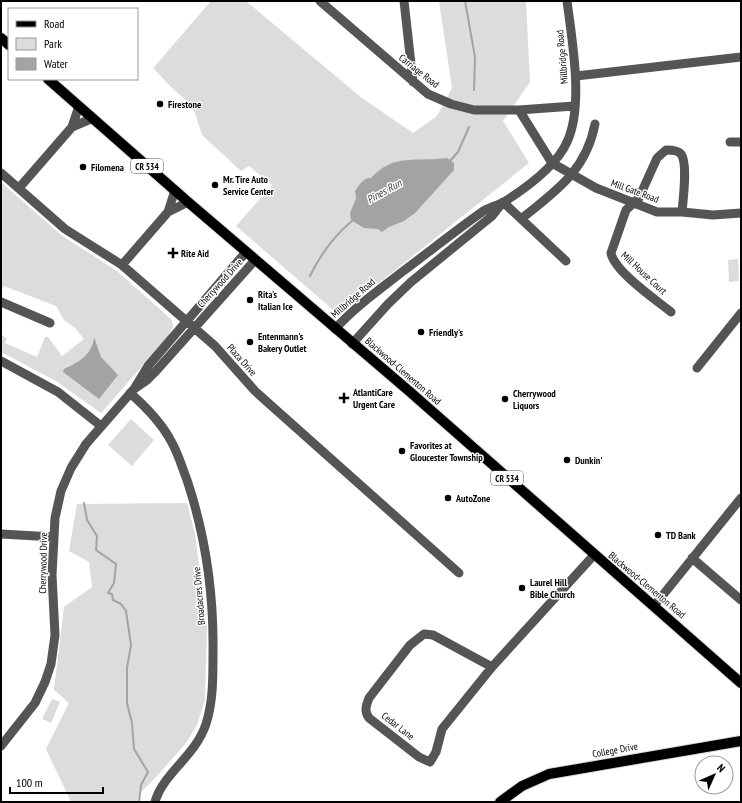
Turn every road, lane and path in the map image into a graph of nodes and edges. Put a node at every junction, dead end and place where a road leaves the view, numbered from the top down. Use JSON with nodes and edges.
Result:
{"nodes":[{"id":1,"x":320,"y":1,"type":"edge"},
{"id":2,"x":404,"y":1,"type":"edge"},
{"id":3,"x":567,"y":1,"type":"edge"},
{"id":4,"x":741,"y":57,"type":"edge"},
{"id":5,"x":576,"y":76,"type":"junction"},
{"id":6,"x":49,"y":80,"type":"edge"},
{"id":7,"x":413,"y":82,"type":"junction"},
{"id":8,"x":79,"y":106,"type":"junction"},
{"id":9,"x":574,"y":106,"type":"junction"},
{"id":10,"x":519,"y":110,"type":"junction"},
{"id":11,"x":93,"y":118,"type":"junction"},
{"id":12,"x":595,"y":124,"type":"dead end"},
{"id":13,"x":72,"y":127,"type":"junction"},
{"id":14,"x":730,"y":142,"type":"dead end"},
{"id":15,"x":741,"y":142,"type":"edge"},
{"id":16,"x":552,"y":163,"type":"junction"},
{"id":17,"x":1,"y":173,"type":"edge"},
{"id":18,"x":572,"y":174,"type":"junction"},
{"id":19,"x":19,"y":188,"type":"junction"},
{"id":20,"x":175,"y":190,"type":"junction"},
{"id":21,"x":188,"y":202,"type":"junction"},
{"id":22,"x":503,"y":202,"type":"junction"},
{"id":23,"x":633,"y":203,"type":"junction"},
{"id":24,"x":168,"y":212,"type":"junction"},
{"id":25,"x":682,"y":212,"type":"junction"},
{"id":26,"x":741,"y":213,"type":"edge"},
{"id":27,"x":521,"y":219,"type":"junction"},
{"id":28,"x":246,"y":252,"type":"junction"},
{"id":29,"x":255,"y":260,"type":"junction"},
{"id":30,"x":566,"y":261,"type":"dead end"},
{"id":31,"x":122,"y":265,"type":"junction"},
{"id":32,"x":1,"y":302,"type":"edge"},
{"id":33,"x":671,"y":312,"type":"dead end"},
{"id":34,"x":741,"y":313,"type":"edge"},
{"id":35,"x":186,"y":322,"type":"junction"},
{"id":36,"x":50,"y":323,"type":"dead end"},
{"id":37,"x":194,"y":328,"type":"junction"},
{"id":38,"x":335,"y":328,"type":"junction"},
{"id":39,"x":352,"y":344,"type":"junction"},
{"id":40,"x":1,"y":361,"type":"edge"},
{"id":41,"x":697,"y":368,"type":"dead end"},
{"id":42,"x":132,"y":391,"type":"junction"},
{"id":43,"x":101,"y":426,"type":"junction"},
{"id":44,"x":741,"y":498,"type":"edge"},
{"id":45,"x":1,"y":534,"type":"edge"},
{"id":46,"x":54,"y":537,"type":"junction"},
{"id":47,"x":594,"y":555,"type":"junction"},
{"id":48,"x":692,"y":558,"type":"junction"},
{"id":49,"x":459,"y":573,"type":"dead end"},
{"id":50,"x":741,"y":600,"type":"edge"},
{"id":51,"x":654,"y":606,"type":"junction"},
{"id":52,"x":492,"y":667,"type":"junction"},
{"id":53,"x":741,"y":683,"type":"edge"},
{"id":54,"x":741,"y":741,"type":"edge"},
{"id":55,"x":2,"y":744,"type":"edge"},
{"id":56,"x":155,"y":802,"type":"edge"},
{"id":57,"x":500,"y":802,"type":"edge"}],
"edges":[{"from":1,"to":7,"type":"street","name":"Carriage Road"},
{"from":2,"to":7,"type":"street"},
{"from":3,"to":5,"type":"street","name":"Millbridge Road"},
{"from":4,"to":5,"type":"street"},
{"from":5,"to":9,"type":"street","name":"Millbridge Road"},
{"from":6,"to":8,"type":"main road","name":"Blackwood-Clementon Road","number":"CR 534"},
{"from":7,"to":10,"type":"street","name":"Carriage Road"},
{"from":8,"to":11,"type":"main road","name":"Blackwood-Clementon Road","number":"CR 534"},
{"from":8,"to":13,"type":"street"},
{"from":9,"to":10,"type":"street","name":"Carriage Road"},
{"from":9,"to":16,"type":"street","name":"Millbridge Road"},
{"from":10,"to":16,"type":"street"},
{"from":11,"to":13,"type":"street"},
{"from":11,"to":20,"type":"main road","name":"Blackwood-Clementon Road","number":"CR 534"},
{"from":12,"to":18,"type":"street"},
{"from":13,"to":19,"type":"street"},
{"from":14,"to":15,"type":"street"},
{"from":16,"to":18,"type":"street","name":"Mill Gate Road"},
{"from":16,"to":22,"type":"street","name":"Millbridge Road"},
{"from":17,"to":19,"type":"street","name":"Plaza Drive"},
{"from":18,"to":23,"type":"street","name":"Mill Gate Road"},
{"from":18,"to":27,"type":"street"},
{"from":19,"to":31,"type":"street","name":"Plaza Drive"},
{"from":20,"to":21,"type":"main road","name":"Blackwood-Clementon Road","number":"CR 534"},
{"from":20,"to":24,"type":"street"},
{"from":21,"to":24,"type":"street"},
{"from":21,"to":28,"type":"main road","name":"Blackwood-Clementon Road","number":"CR 534"},
{"from":22,"to":27,"type":"street"},
{"from":22,"to":38,"type":"street","name":"Millbridge Road"},
{"from":22,"to":39,"type":"street","name":"Millbridge Road"},
{"from":23,"to":25,"type":"street","name":"Mill Gate Road"},
{"from":23,"to":25,"type":"street","name":"Mill House Court"},
{"from":23,"to":33,"type":"street","name":"Mill House Court"},
{"from":24,"to":31,"type":"street"},
{"from":25,"to":26,"type":"street","name":"Mill Gate Road"},
{"from":27,"to":30,"type":"street"},
{"from":28,"to":29,"type":"main road","name":"Blackwood-Clementon Road","number":"CR 534"},
{"from":28,"to":35,"type":"street","name":"Cherrywood Drive"},
{"from":29,"to":37,"type":"street","name":"Cherrywood Drive"},
{"from":29,"to":38,"type":"main road","name":"Blackwood-Clementon Road","number":"CR 534"},
{"from":31,"to":35,"type":"street","name":"Plaza Drive"},
{"from":32,"to":36,"type":"street"},
{"from":34,"to":41,"type":"street"},
{"from":35,"to":37,"type":"street","name":"Plaza Drive"},
{"from":35,"to":42,"type":"street","name":"Cherrywood Drive"},
{"from":37,"to":42,"type":"street","name":"Cherrywood Drive"},
{"from":37,"to":49,"type":"street","name":"Plaza Drive"},
{"from":38,"to":39,"type":"main road","name":"Blackwood-Clementon Road","number":"CR 534"},
{"from":39,"to":47,"type":"main road","name":"Blackwood-Clementon Road","number":"CR 534"},
{"from":40,"to":43,"type":"street"},
{"from":42,"to":43,"type":"street","name":"Cherrywood Drive"},
{"from":42,"to":56,"type":"street","name":"Broadacres Drive"},
{"from":43,"to":46,"type":"street","name":"Cherrywood Drive"},
{"from":44,"to":48,"type":"street"},
{"from":45,"to":46,"type":"street"},
{"from":46,"to":55,"type":"street","name":"Cherrywood Drive"},
{"from":47,"to":51,"type":"main road","name":"Blackwood-Clementon Road","number":"CR 534"},
{"from":47,"to":52,"type":"street","name":"Cedar Lane"},
{"from":48,"to":50,"type":"street"},
{"from":48,"to":51,"type":"street"},
{"from":51,"to":53,"type":"main road","name":"Blackwood-Clementon Road","number":"CR 534"},
{"from":52,"to":52,"type":"street","name":"Cedar Lane"},
{"from":54,"to":57,"type":"main road","name":"College Drive"}]}
